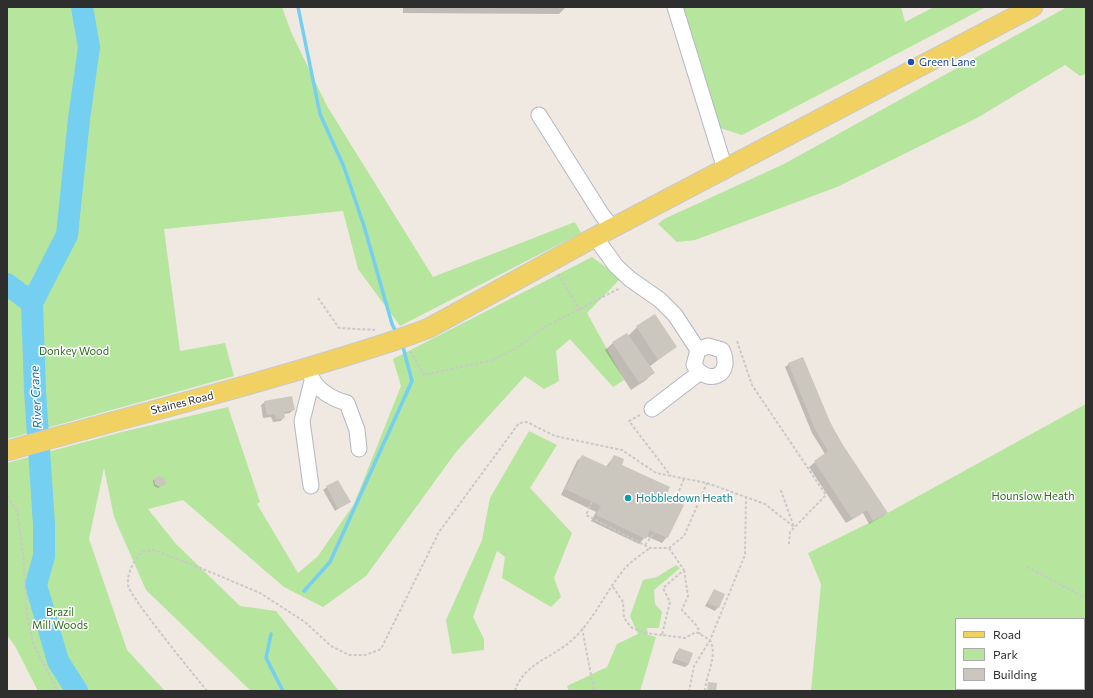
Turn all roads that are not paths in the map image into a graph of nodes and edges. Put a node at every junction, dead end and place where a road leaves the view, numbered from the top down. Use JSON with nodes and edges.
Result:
{"nodes":[{"id":1,"x":675,"y":7,"type":"edge"},
{"id":2,"x":1033,"y":7,"type":"edge"},
{"id":3,"x":540,"y":115,"type":"dead end"},
{"id":4,"x":725,"y":168,"type":"junction"},
{"id":5,"x":613,"y":228,"type":"junction"},
{"id":6,"x":596,"y":237,"type":"junction"},
{"id":7,"x":698,"y":350,"type":"junction"},
{"id":8,"x":699,"y":373,"type":"junction"},
{"id":9,"x":310,"y":375,"type":"junction"},
{"id":10,"x":652,"y":409,"type":"road end"},
{"id":11,"x":359,"y":449,"type":"dead end"},
{"id":12,"x":11,"y":450,"type":"edge"},
{"id":13,"x":311,"y":486,"type":"dead end"}],
"edges":[{"from":1,"to":4,"type":"street"},
{"from":2,"to":4,"type":"main road","name":"Staines Road"},
{"from":3,"to":5,"type":"street"},
{"from":4,"to":5,"type":"main road","name":"Staines Road"},
{"from":5,"to":6,"type":"main road","name":"Staines Road"},
{"from":6,"to":7,"type":"street"},
{"from":6,"to":9,"type":"main road","name":"Staines Road"},
{"from":7,"to":8,"type":"street"},
{"from":7,"to":8,"type":"street"},
{"from":8,"to":10,"type":"street"},
{"from":9,"to":11,"type":"street"},
{"from":9,"to":12,"type":"main road","name":"Staines Road"},
{"from":9,"to":13,"type":"street"}]}
